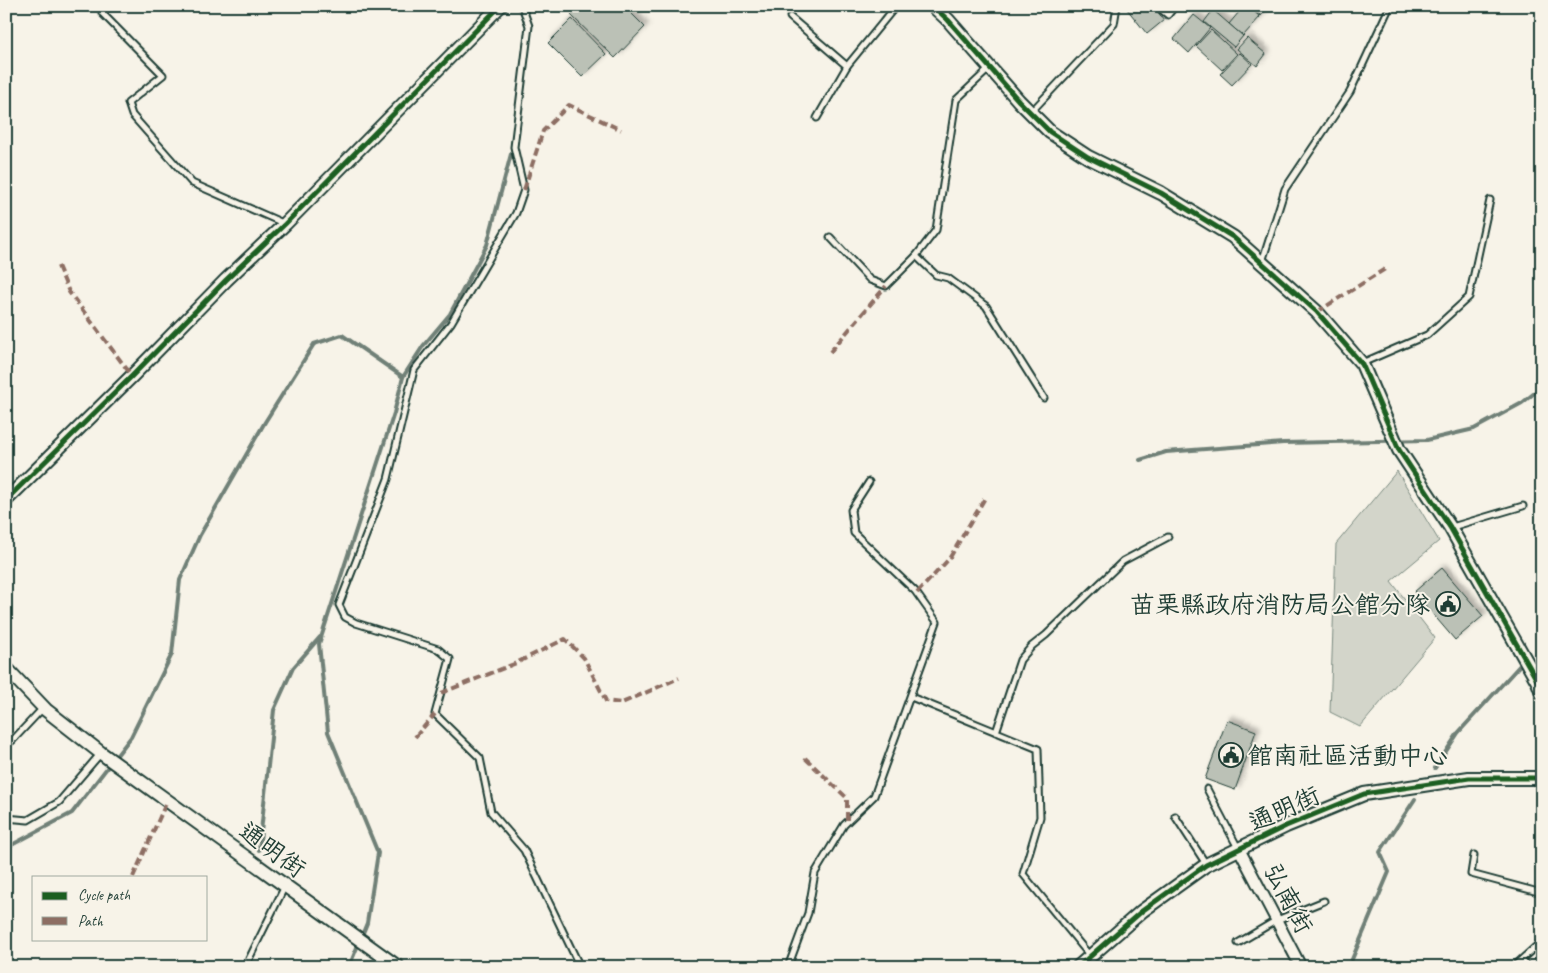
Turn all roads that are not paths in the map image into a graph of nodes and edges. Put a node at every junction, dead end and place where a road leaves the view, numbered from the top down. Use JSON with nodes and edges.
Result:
{"nodes":[{"id":1,"x":110,"y":6,"type":"edge"},
{"id":2,"x":500,"y":6,"type":"edge"},
{"id":3,"x":522,"y":6,"type":"edge"},
{"id":4,"x":896,"y":6,"type":"edge"},
{"id":5,"x":933,"y":6,"type":"edge"},
{"id":6,"x":1117,"y":6,"type":"edge"},
{"id":7,"x":1157,"y":6,"type":"edge"},
{"id":8,"x":1175,"y":6,"type":"edge"},
{"id":9,"x":1390,"y":6,"type":"edge"},
{"id":10,"x":790,"y":17,"type":"dead end"},
{"id":11,"x":847,"y":66,"type":"junction"},
{"id":12,"x":990,"y":68,"type":"junction"},
{"id":13,"x":1031,"y":112,"type":"junction"},
{"id":14,"x":817,"y":118,"type":"dead end"},
{"id":15,"x":1490,"y":200,"type":"dead end"},
{"id":16,"x":285,"y":224,"type":"junction"},
{"id":17,"x":830,"y":237,"type":"dead end"},
{"id":18,"x":916,"y":256,"type":"junction"},
{"id":19,"x":1262,"y":262,"type":"junction"},
{"id":20,"x":1362,"y":364,"type":"junction"},
{"id":21,"x":1044,"y":398,"type":"dead end"},
{"id":22,"x":868,"y":482,"type":"dead end"},
{"id":23,"x":6,"y":500,"type":"edge"},
{"id":24,"x":1523,"y":506,"type":"dead end"},
{"id":25,"x":1450,"y":528,"type":"junction"},
{"id":26,"x":1168,"y":537,"type":"dead end"},
{"id":27,"x":6,"y":668,"type":"edge"},
{"id":28,"x":1540,"y":684,"type":"edge"},
{"id":29,"x":911,"y":697,"type":"junction"},
{"id":30,"x":43,"y":708,"type":"junction"},
{"id":31,"x":996,"y":732,"type":"junction"},
{"id":32,"x":12,"y":741,"type":"dead end"},
{"id":33,"x":103,"y":754,"type":"junction"},
{"id":34,"x":1542,"y":778,"type":"edge"},
{"id":35,"x":1207,"y":789,"type":"dead end"},
{"id":36,"x":1175,"y":816,"type":"dead end"},
{"id":37,"x":6,"y":818,"type":"edge"},
{"id":38,"x":1239,"y":849,"type":"junction"},
{"id":39,"x":1474,"y":855,"type":"dead end"},
{"id":40,"x":1206,"y":865,"type":"junction"},
{"id":41,"x":285,"y":886,"type":"junction"},
{"id":42,"x":1542,"y":893,"type":"edge"},
{"id":43,"x":1324,"y":901,"type":"dead end"},
{"id":44,"x":1277,"y":920,"type":"junction"},
{"id":45,"x":1542,"y":941,"type":"edge"},
{"id":46,"x":1238,"y":943,"type":"dead end"},
{"id":47,"x":1090,"y":956,"type":"junction"},
{"id":48,"x":1522,"y":960,"type":"junction"},
{"id":49,"x":245,"y":967,"type":"edge"},
{"id":50,"x":398,"y":967,"type":"edge"},
{"id":51,"x":580,"y":967,"type":"edge"},
{"id":52,"x":788,"y":967,"type":"edge"},
{"id":53,"x":1078,"y":967,"type":"edge"},
{"id":54,"x":1302,"y":967,"type":"edge"},
{"id":55,"x":1513,"y":967,"type":"edge"},
{"id":56,"x":1526,"y":967,"type":"edge"}],
"edges":[{"from":1,"to":16,"type":"lane"},
{"from":2,"to":16,"type":"street"},
{"from":3,"to":51,"type":"lane"},
{"from":4,"to":11,"type":"lane"},
{"from":5,"to":12,"type":"street"},
{"from":6,"to":13,"type":"lane"},
{"from":7,"to":8,"type":"lane"},
{"from":9,"to":19,"type":"lane"},
{"from":10,"to":11,"type":"lane"},
{"from":11,"to":14,"type":"lane"},
{"from":12,"to":13,"type":"street"},
{"from":12,"to":18,"type":"lane"},
{"from":13,"to":19,"type":"street"},
{"from":15,"to":20,"type":"lane"},
{"from":16,"to":23,"type":"street"},
{"from":17,"to":18,"type":"lane"},
{"from":18,"to":21,"type":"lane"},
{"from":19,"to":20,"type":"street"},
{"from":20,"to":25,"type":"street"},
{"from":22,"to":29,"type":"lane"},
{"from":24,"to":25,"type":"lane"},
{"from":25,"to":28,"type":"street"},
{"from":26,"to":31,"type":"lane"},
{"from":27,"to":30,"type":"street","name":"通明街"},
{"from":29,"to":31,"type":"lane"},
{"from":29,"to":52,"type":"lane"},
{"from":30,"to":32,"type":"lane"},
{"from":30,"to":33,"type":"street","name":"通明街"},
{"from":31,"to":47,"type":"lane"},
{"from":33,"to":37,"type":"lane"},
{"from":33,"to":41,"type":"street","name":"通明街"},
{"from":34,"to":38,"type":"street","name":"通明街"},
{"from":35,"to":38,"type":"lane"},
{"from":36,"to":40,"type":"lane"},
{"from":38,"to":40,"type":"street","name":"通明街"},
{"from":38,"to":44,"type":"street","name":"弘南街"},
{"from":39,"to":42,"type":"lane"},
{"from":40,"to":47,"type":"street","name":"通明街"},
{"from":41,"to":49,"type":"lane"},
{"from":41,"to":50,"type":"street","name":"通明街"},
{"from":43,"to":44,"type":"lane"},
{"from":44,"to":46,"type":"lane"},
{"from":44,"to":54,"type":"street","name":"弘南街"},
{"from":45,"to":48,"type":"lane"},
{"from":47,"to":53,"type":"street","name":"通明街"},
{"from":48,"to":55,"type":"lane"},
{"from":48,"to":56,"type":"lane"}]}
